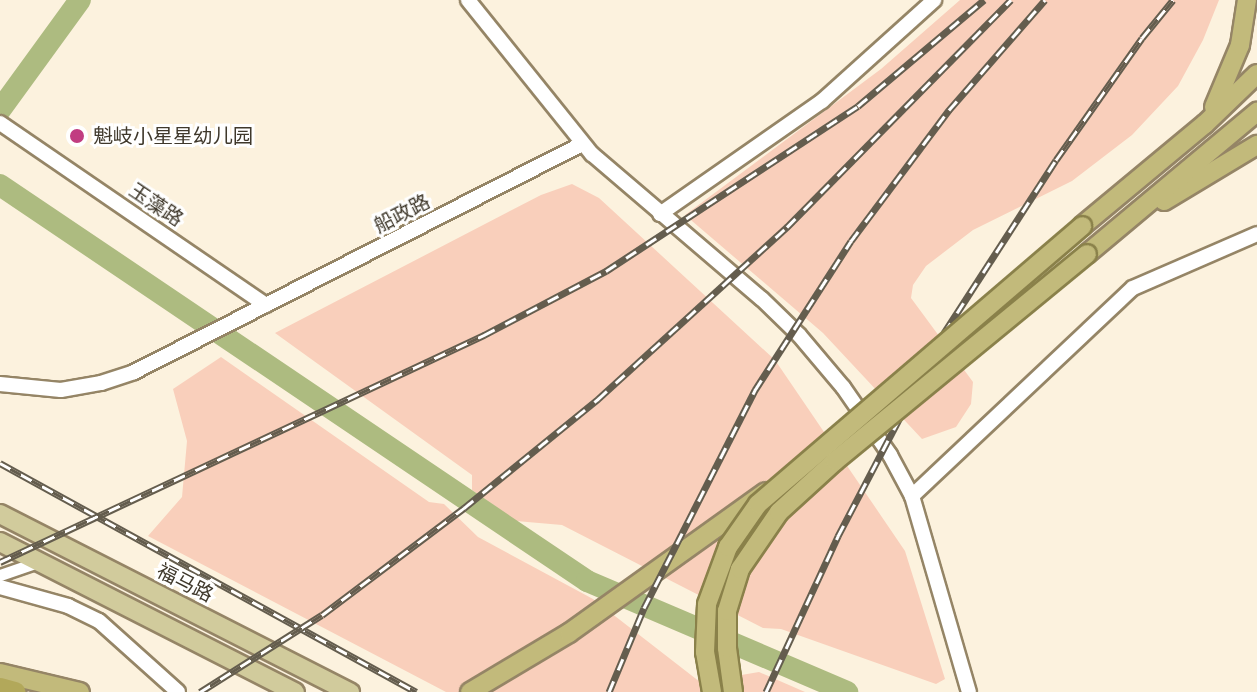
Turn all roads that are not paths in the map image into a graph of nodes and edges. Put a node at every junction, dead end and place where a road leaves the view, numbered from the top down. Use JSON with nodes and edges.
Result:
{"nodes":[{"id":1,"x":468,"y":0,"type":"edge"},
{"id":2,"x":934,"y":0,"type":"edge"},
{"id":3,"x":1247,"y":0,"type":"edge"},
{"id":4,"x":1257,"y":74,"type":"edge"},
{"id":5,"x":1257,"y":112,"type":"edge"},
{"id":6,"x":0,"y":123,"type":"edge"},
{"id":7,"x":1201,"y":126,"type":"junction"},
{"id":8,"x":582,"y":144,"type":"junction"},
{"id":9,"x":1257,"y":145,"type":"edge"},
{"id":10,"x":660,"y":214,"type":"junction"},
{"id":11,"x":1117,"y":229,"type":"junction"},
{"id":12,"x":1257,"y":234,"type":"edge"},
{"id":13,"x":266,"y":305,"type":"junction"},
{"id":14,"x":0,"y":384,"type":"edge"},
{"id":15,"x":788,"y":478,"type":"junction"},
{"id":16,"x":912,"y":496,"type":"junction"},
{"id":17,"x":0,"y":514,"type":"edge"},
{"id":18,"x":0,"y":542,"type":"edge"},
{"id":19,"x":38,"y":561,"type":"junction"},
{"id":20,"x":0,"y":575,"type":"edge"},
{"id":21,"x":0,"y":587,"type":"edge"},
{"id":22,"x":705,"y":652,"type":"junction"},
{"id":23,"x":0,"y":673,"type":"edge"},
{"id":24,"x":0,"y":688,"type":"edge"},
{"id":25,"x":15,"y":692,"type":"edge"},
{"id":26,"x":80,"y":692,"type":"edge"},
{"id":27,"x":178,"y":692,"type":"edge"},
{"id":28,"x":295,"y":692,"type":"edge"},
{"id":29,"x":350,"y":692,"type":"edge"},
{"id":30,"x":470,"y":692,"type":"edge"},
{"id":31,"x":705,"y":692,"type":"edge"},
{"id":32,"x":712,"y":692,"type":"edge"},
{"id":33,"x":733,"y":692,"type":"edge"},
{"id":34,"x":969,"y":692,"type":"edge"}],
"edges":[{"from":1,"to":8,"type":"street"},
{"from":2,"to":10,"type":"street"},
{"from":3,"to":7,"type":"highway"},
{"from":4,"to":7,"type":"highway"},
{"from":5,"to":11,"type":"highway"},
{"from":6,"to":13,"type":"street","name":"玉藻路"},
{"from":7,"to":15,"type":"highway","bridge":true},
{"from":8,"to":10,"type":"street"},
{"from":8,"to":13,"type":"street","name":"船政路"},
{"from":9,"to":11,"type":"highway"},
{"from":10,"to":16,"type":"street"},
{"from":11,"to":33,"type":"highway","bridge":true},
{"from":12,"to":16,"type":"street"},
{"from":13,"to":14,"type":"street","name":"船政路"},
{"from":15,"to":22,"type":"highway","bridge":true},
{"from":15,"to":30,"type":"highway","bridge":true},
{"from":16,"to":34,"type":"street"},
{"from":17,"to":29,"type":"main road","name":"福马路"},
{"from":18,"to":19,"type":"main road"},
{"from":19,"to":20,"type":"street"},
{"from":19,"to":28,"type":"main road"},
{"from":21,"to":27,"type":"street"},
{"from":22,"to":31,"type":"highway","bridge":true},
{"from":22,"to":32,"type":"highway","bridge":true},
{"from":23,"to":26,"type":"highway"},
{"from":24,"to":25,"type":"highway"}]}
